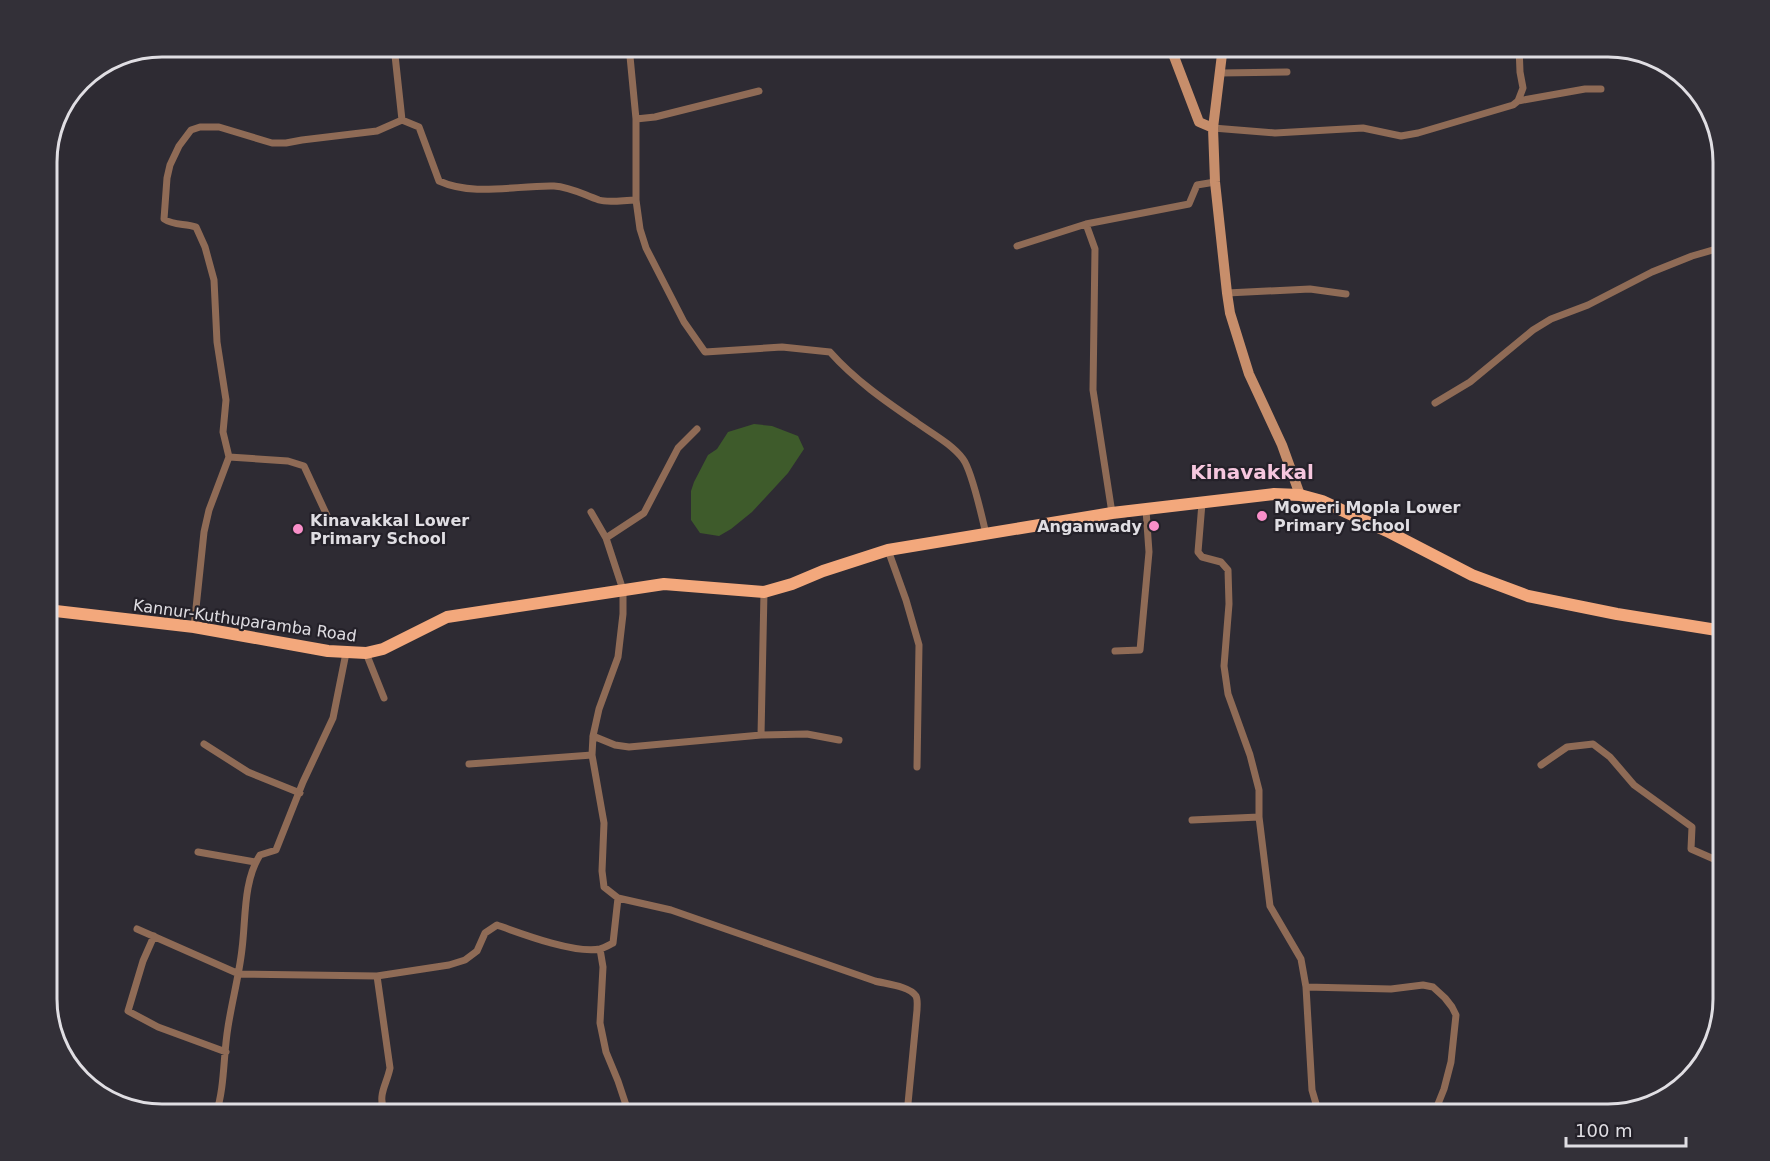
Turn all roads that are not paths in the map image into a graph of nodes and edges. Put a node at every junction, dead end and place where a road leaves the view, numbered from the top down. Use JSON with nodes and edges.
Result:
{"nodes":[{"id":1,"x":395,"y":57,"type":"edge"},
{"id":2,"x":630,"y":57,"type":"edge"},
{"id":3,"x":1174,"y":57,"type":"edge"},
{"id":4,"x":1222,"y":57,"type":"edge"},
{"id":5,"x":1519,"y":57,"type":"edge"},
{"id":6,"x":1220,"y":72,"type":"junction"},
{"id":7,"x":1287,"y":72,"type":"dead end"},
{"id":8,"x":1601,"y":89,"type":"dead end"},
{"id":9,"x":759,"y":91,"type":"dead end"},
{"id":10,"x":1518,"y":100,"type":"junction"},
{"id":11,"x":402,"y":120,"type":"junction"},
{"id":12,"x":636,"y":120,"type":"junction"},
{"id":13,"x":1213,"y":128,"type":"junction"},
{"id":14,"x":1215,"y":182,"type":"junction"},
{"id":15,"x":636,"y":200,"type":"junction"},
{"id":16,"x":1086,"y":224,"type":"junction"},
{"id":17,"x":1017,"y":246,"type":"dead end"},
{"id":18,"x":1713,"y":250,"type":"edge"},
{"id":19,"x":1227,"y":293,"type":"junction"},
{"id":20,"x":1346,"y":294,"type":"dead end"},
{"id":21,"x":1435,"y":403,"type":"dead end"},
{"id":22,"x":697,"y":429,"type":"dead end"},
{"id":23,"x":229,"y":457,"type":"junction"},
{"id":24,"x":1300,"y":495,"type":"junction"},
{"id":25,"x":1202,"y":504,"type":"junction"},
{"id":26,"x":1146,"y":510,"type":"junction"},
{"id":27,"x":591,"y":512,"type":"dead end"},
{"id":28,"x":1112,"y":513,"type":"junction"},
{"id":29,"x":330,"y":522,"type":"dead end"},
{"id":30,"x":986,"y":534,"type":"junction"},
{"id":31,"x":606,"y":538,"type":"junction"},
{"id":32,"x":888,"y":550,"type":"junction"},
{"id":33,"x":623,"y":590,"type":"junction"},
{"id":34,"x":764,"y":592,"type":"junction"},
{"id":35,"x":57,"y":611,"type":"edge"},
{"id":36,"x":194,"y":627,"type":"junction"},
{"id":37,"x":1713,"y":629,"type":"edge"},
{"id":38,"x":1115,"y":651,"type":"dead end"},
{"id":39,"x":345,"y":653,"type":"junction"},
{"id":40,"x":366,"y":653,"type":"junction"},
{"id":41,"x":384,"y":698,"type":"dead end"},
{"id":42,"x":761,"y":735,"type":"junction"},
{"id":43,"x":593,"y":736,"type":"junction"},
{"id":44,"x":839,"y":740,"type":"dead end"},
{"id":45,"x":204,"y":744,"type":"dead end"},
{"id":46,"x":592,"y":755,"type":"junction"},
{"id":47,"x":469,"y":764,"type":"dead end"},
{"id":48,"x":1541,"y":765,"type":"dead end"},
{"id":49,"x":918,"y":767,"type":"dead end"},
{"id":50,"x":300,"y":793,"type":"junction"},
{"id":51,"x":1259,"y":817,"type":"junction"},
{"id":52,"x":1192,"y":820,"type":"dead end"},
{"id":53,"x":198,"y":852,"type":"dead end"},
{"id":54,"x":1713,"y":858,"type":"edge"},
{"id":55,"x":255,"y":862,"type":"junction"},
{"id":56,"x":618,"y":898,"type":"junction"},
{"id":57,"x":137,"y":929,"type":"dead end"},
{"id":58,"x":154,"y":936,"type":"junction"},
{"id":59,"x":600,"y":949,"type":"junction"},
{"id":60,"x":239,"y":974,"type":"junction"},
{"id":61,"x":377,"y":976,"type":"junction"},
{"id":62,"x":1306,"y":987,"type":"junction"},
{"id":63,"x":226,"y":1052,"type":"junction"},
{"id":64,"x":220,"y":1104,"type":"edge"},
{"id":65,"x":381,"y":1104,"type":"edge"},
{"id":66,"x":626,"y":1104,"type":"edge"},
{"id":67,"x":908,"y":1104,"type":"edge"},
{"id":68,"x":1316,"y":1104,"type":"edge"},
{"id":69,"x":1438,"y":1104,"type":"edge"}],
"edges":[{"from":1,"to":11,"type":"street"},
{"from":2,"to":12,"type":"street"},
{"from":3,"to":13,"type":"main road"},
{"from":4,"to":6,"type":"main road"},
{"from":5,"to":10,"type":"street"},
{"from":6,"to":7,"type":"street"},
{"from":6,"to":13,"type":"main road"},
{"from":8,"to":10,"type":"street"},
{"from":9,"to":12,"type":"street"},
{"from":10,"to":13,"type":"street"},
{"from":11,"to":15,"type":"street"},
{"from":11,"to":23,"type":"street"},
{"from":12,"to":15,"type":"street"},
{"from":13,"to":14,"type":"main road"},
{"from":14,"to":16,"type":"street"},
{"from":14,"to":19,"type":"main road"},
{"from":15,"to":30,"type":"street"},
{"from":16,"to":17,"type":"street"},
{"from":16,"to":28,"type":"street"},
{"from":18,"to":21,"type":"street"},
{"from":19,"to":20,"type":"street"},
{"from":19,"to":24,"type":"main road"},
{"from":22,"to":31,"type":"street"},
{"from":23,"to":29,"type":"street"},
{"from":23,"to":36,"type":"street"},
{"from":24,"to":25,"type":"main road","name":"Kannur-Kuthuparamba Road"},
{"from":24,"to":37,"type":"main road","name":"Kannur-Kuthuparamba Road"},
{"from":25,"to":26,"type":"main road","name":"Kannur-Kuthuparamba Road"},
{"from":25,"to":51,"type":"street"},
{"from":26,"to":28,"type":"main road","name":"Kannur-Kuthuparamba Road"},
{"from":26,"to":38,"type":"street"},
{"from":27,"to":31,"type":"street"},
{"from":28,"to":30,"type":"main road","name":"Kannur-Kuthuparamba Road"},
{"from":30,"to":32,"type":"main road","name":"Kannur-Kuthuparamba Road"},
{"from":31,"to":33,"type":"street"},
{"from":32,"to":34,"type":"main road","name":"Kannur-Kuthuparamba Road"},
{"from":32,"to":49,"type":"street"},
{"from":33,"to":34,"type":"main road","name":"Kannur-Kuthuparamba Road"},
{"from":33,"to":40,"type":"main road","name":"Kannur-Kuthuparamba Road"},
{"from":33,"to":43,"type":"street"},
{"from":34,"to":42,"type":"street"},
{"from":35,"to":36,"type":"main road","name":"Kannur-Kuthuparamba Road"},
{"from":36,"to":39,"type":"main road","name":"Kannur-Kuthuparamba Road"},
{"from":39,"to":40,"type":"main road","name":"Kannur-Kuthuparamba Road"},
{"from":39,"to":50,"type":"street"},
{"from":40,"to":41,"type":"street"},
{"from":42,"to":43,"type":"street"},
{"from":42,"to":44,"type":"street"},
{"from":43,"to":46,"type":"street"},
{"from":45,"to":50,"type":"street"},
{"from":46,"to":47,"type":"street"},
{"from":46,"to":56,"type":"street"},
{"from":48,"to":54,"type":"street"},
{"from":50,"to":55,"type":"street"},
{"from":51,"to":52,"type":"street"},
{"from":51,"to":62,"type":"street"},
{"from":53,"to":55,"type":"street"},
{"from":55,"to":60,"type":"street"},
{"from":56,"to":59,"type":"street"},
{"from":56,"to":67,"type":"street"},
{"from":57,"to":58,"type":"street"},
{"from":58,"to":60,"type":"street"},
{"from":58,"to":63,"type":"street"},
{"from":59,"to":61,"type":"street"},
{"from":59,"to":66,"type":"street"},
{"from":60,"to":61,"type":"street"},
{"from":60,"to":63,"type":"street"},
{"from":61,"to":65,"type":"street"},
{"from":62,"to":68,"type":"street"},
{"from":62,"to":69,"type":"street"},
{"from":63,"to":64,"type":"street"}]}
